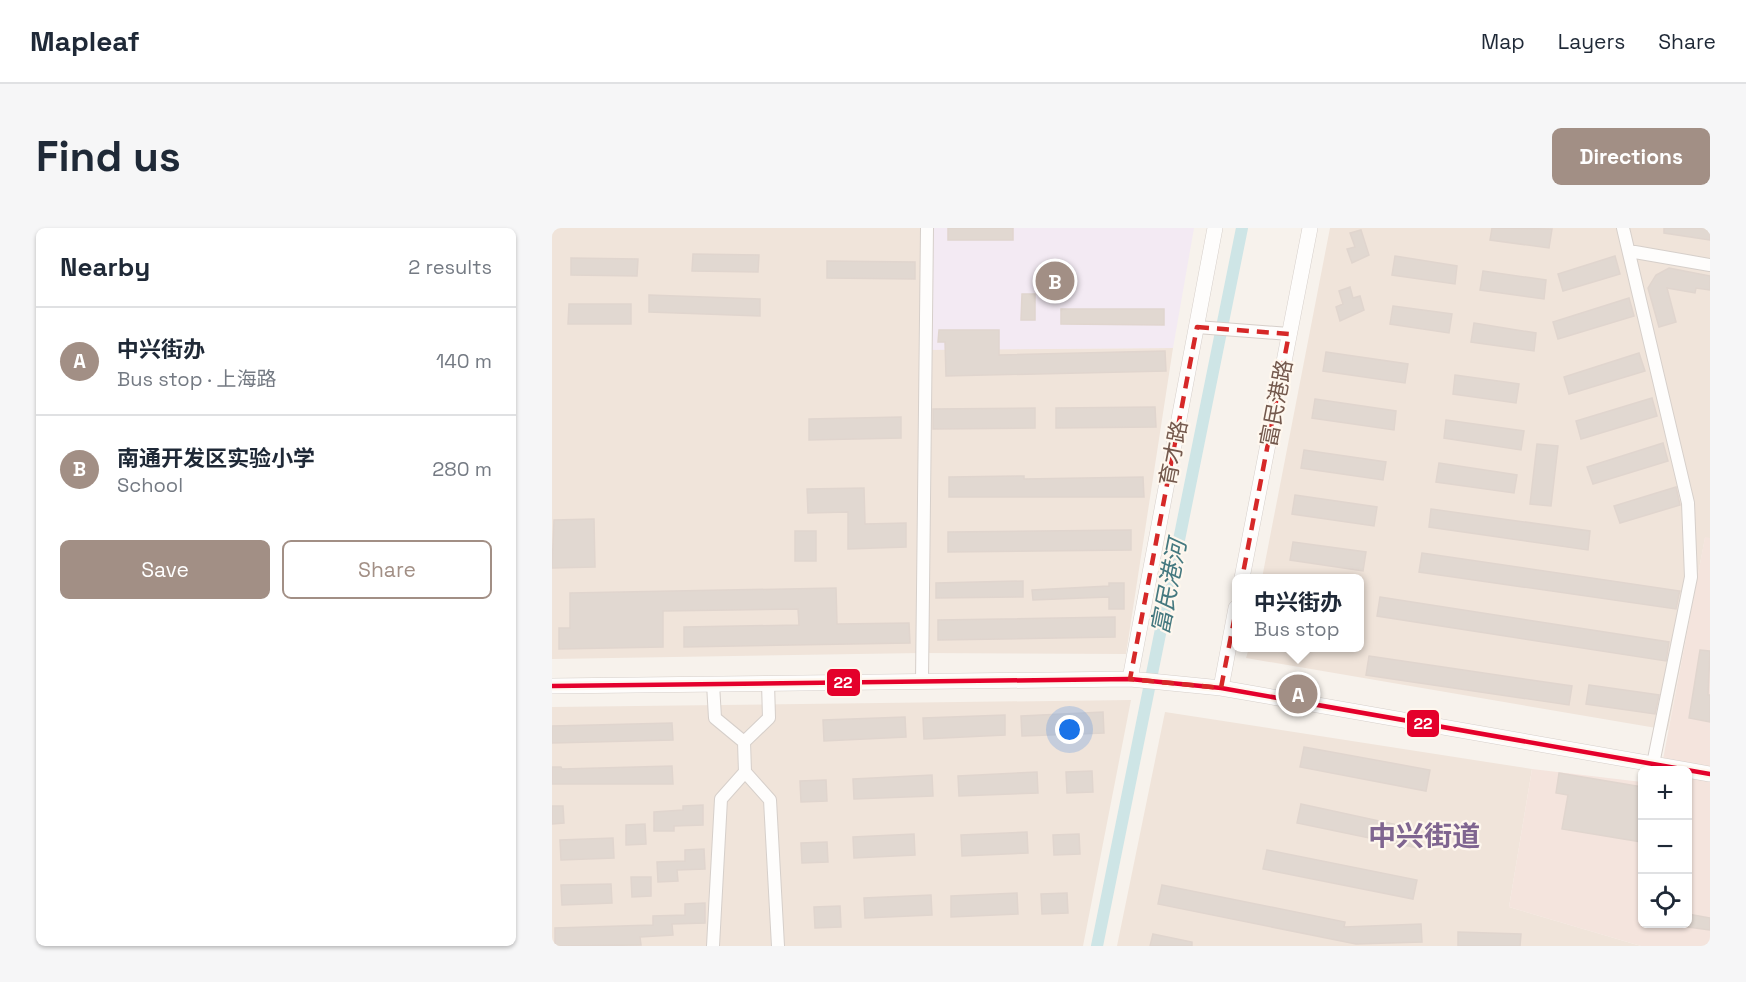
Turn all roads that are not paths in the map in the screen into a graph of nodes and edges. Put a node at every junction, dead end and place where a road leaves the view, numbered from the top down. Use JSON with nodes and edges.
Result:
{"nodes":[{"id":1,"x":927,"y":228,"type":"edge"},
{"id":2,"x":1215,"y":228,"type":"edge"},
{"id":3,"x":1310,"y":228,"type":"edge"},
{"id":4,"x":1623,"y":228,"type":"edge"},
{"id":5,"x":1629,"y":251,"type":"junction"},
{"id":6,"x":1710,"y":265,"type":"edge"},
{"id":7,"x":1197,"y":327,"type":"junction"},
{"id":8,"x":1289,"y":334,"type":"junction"},
{"id":9,"x":1243,"y":574,"type":"edge"},
{"id":10,"x":1232,"y":629,"type":"edge"},
{"id":11,"x":1131,"y":679,"type":"junction"},
{"id":12,"x":922,"y":681,"type":"junction"},
{"id":13,"x":768,"y":683,"type":"junction"},
{"id":14,"x":713,"y":684,"type":"junction"},
{"id":15,"x":552,"y":686,"type":"edge"},
{"id":16,"x":1221,"y":688,"type":"junction"},
{"id":17,"x":744,"y":742,"type":"junction"},
{"id":18,"x":1653,"y":764,"type":"junction"},
{"id":19,"x":746,"y":772,"type":"junction"},
{"id":20,"x":1710,"y":774,"type":"edge"},
{"id":21,"x":713,"y":946,"type":"edge"},
{"id":22,"x":778,"y":946,"type":"edge"}],
"edges":[{"from":1,"to":12,"type":"street"},
{"from":2,"to":7,"type":"street","name":"育才路"},
{"from":3,"to":8,"type":"street","name":"富民港路"},
{"from":4,"to":5,"type":"street"},
{"from":5,"to":6,"type":"street"},
{"from":5,"to":18,"type":"street"},
{"from":7,"to":8,"type":"street"},
{"from":7,"to":11,"type":"street","name":"育才路"},
{"from":8,"to":9,"type":"street","name":"富民港路"},
{"from":10,"to":16,"type":"street"},
{"from":11,"to":12,"type":"street"},
{"from":11,"to":16,"type":"street"},
{"from":12,"to":13,"type":"street"},
{"from":13,"to":14,"type":"street"},
{"from":13,"to":17,"type":"street"},
{"from":14,"to":15,"type":"street"},
{"from":14,"to":17,"type":"street"},
{"from":16,"to":18,"type":"street"},
{"from":17,"to":19,"type":"street"},
{"from":18,"to":20,"type":"street"},
{"from":19,"to":21,"type":"street"},
{"from":19,"to":22,"type":"street"}]}
